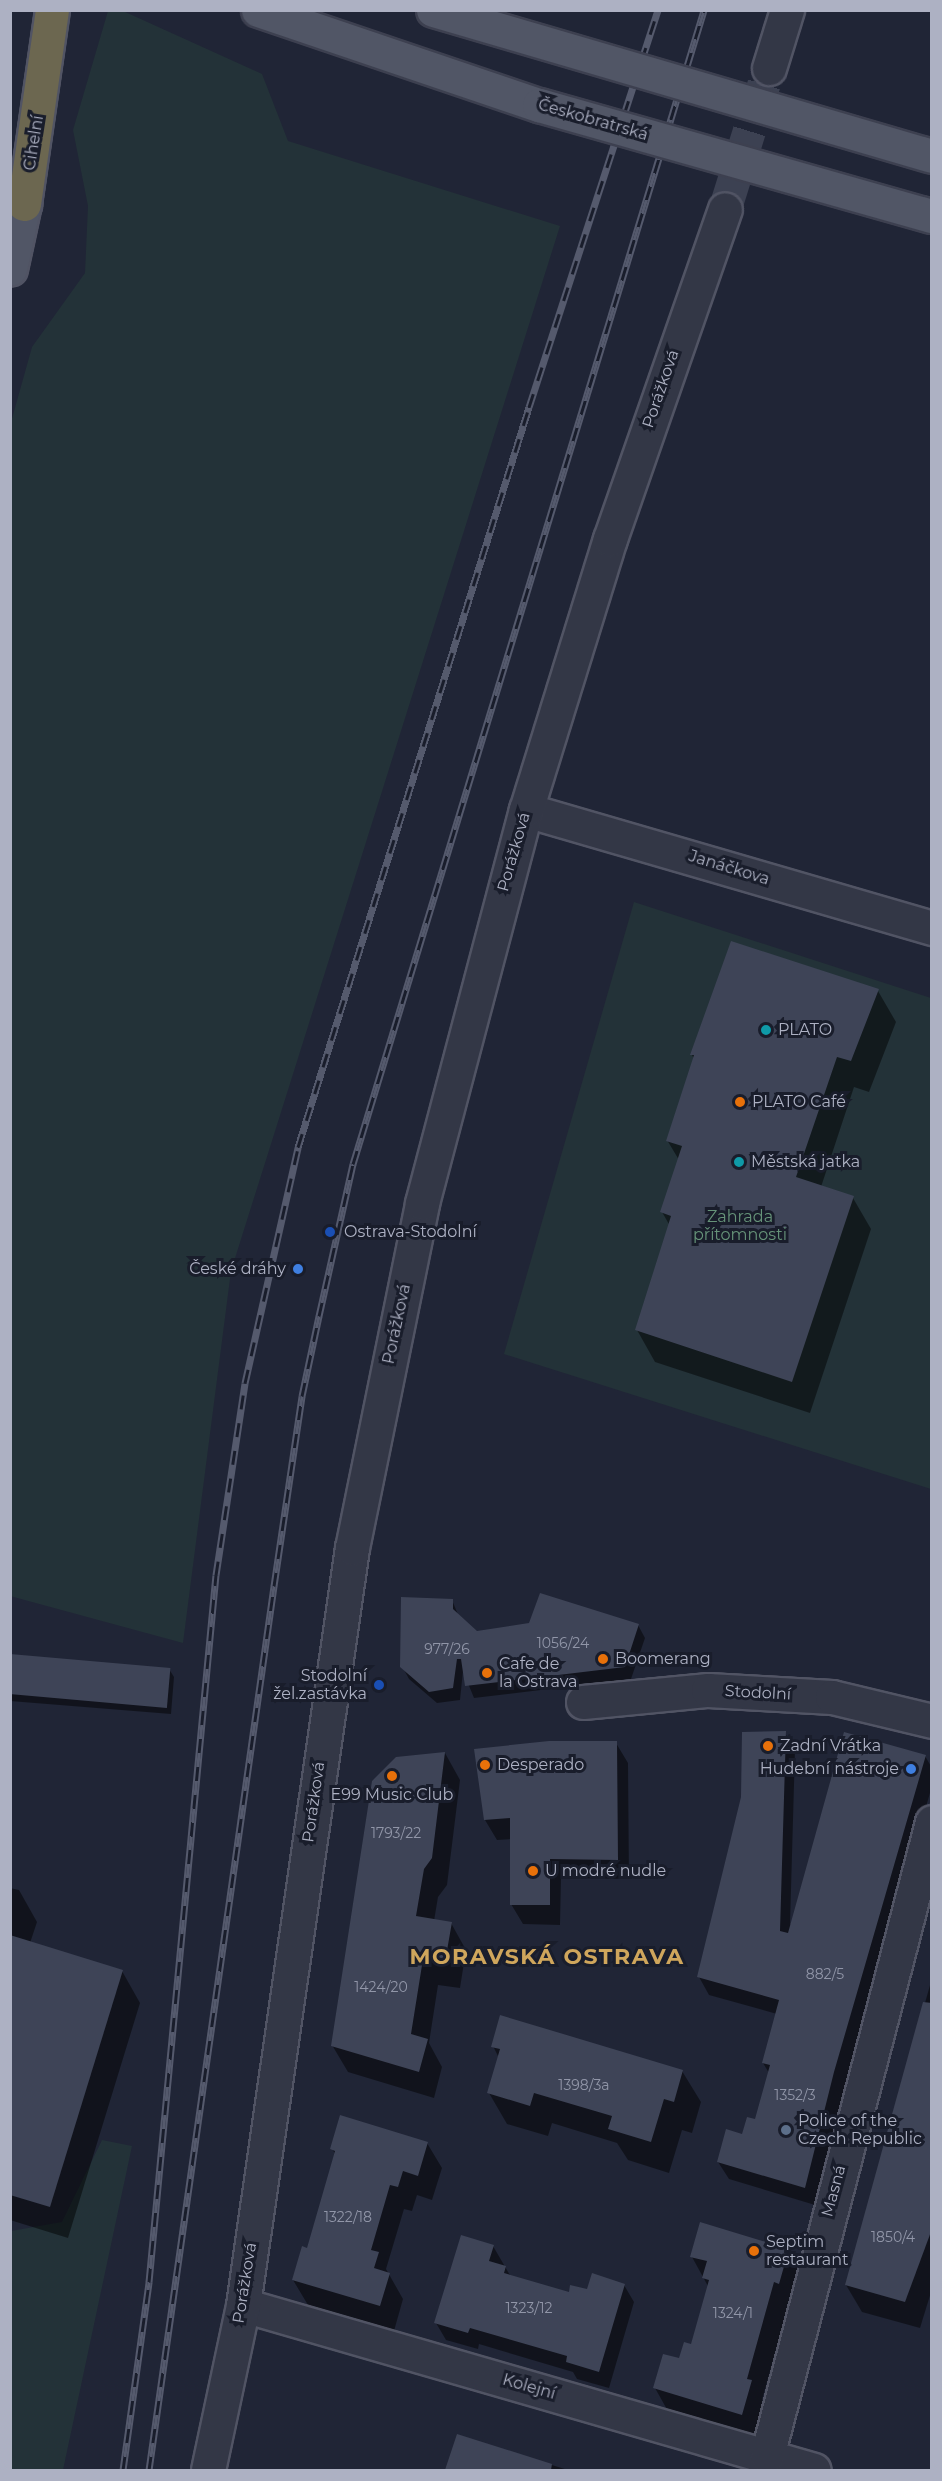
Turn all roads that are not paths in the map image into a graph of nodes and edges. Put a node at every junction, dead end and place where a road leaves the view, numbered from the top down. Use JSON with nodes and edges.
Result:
{"nodes":[{"id":1,"x":52,"y":10,"type":"edge"},
{"id":2,"x":70,"y":10,"type":"edge"},
{"id":3,"x":258,"y":10,"type":"edge"},
{"id":4,"x":433,"y":10,"type":"edge"},
{"id":5,"x":787,"y":10,"type":"edge"},
{"id":6,"x":769,"y":68,"type":"tunnel mouth"},
{"id":7,"x":44,"y":81,"type":"junction"},
{"id":8,"x":932,"y":156,"type":"edge"},
{"id":9,"x":17,"y":206,"type":"edge"},
{"id":10,"x":725,"y":209,"type":"tunnel mouth"},
{"id":11,"x":932,"y":216,"type":"edge"},
{"id":12,"x":10,"y":269,"type":"edge"},
{"id":13,"x":526,"y":810,"type":"junction"},
{"id":14,"x":932,"y":928,"type":"edge"},
{"id":15,"x":582,"y":1702,"type":"dead end"},
{"id":16,"x":932,"y":1721,"type":"edge"},
{"id":17,"x":932,"y":1822,"type":"edge"},
{"id":18,"x":243,"y":2305,"type":"junction"},
{"id":19,"x":767,"y":2456,"type":"junction"},
{"id":20,"x":208,"y":2470,"type":"edge"},
{"id":21,"x":814,"y":2470,"type":"edge"}],
"edges":[{"from":1,"to":7,"type":"highway","name":"Cihelní"},
{"from":2,"to":7,"type":"highway","name":"Cihelní"},
{"from":3,"to":11,"type":"main road","name":"Českobratrská","bridge":true},
{"from":4,"to":8,"type":"main road","bridge":true},
{"from":5,"to":6,"type":"street"},
{"from":7,"to":9,"type":"highway","name":"Cihelní"},
{"from":9,"to":12,"type":"main road"},
{"from":10,"to":13,"type":"street","name":"Porážková"},
{"from":13,"to":14,"type":"street","name":"Janáčkova"},
{"from":13,"to":18,"type":"street","name":"Porážková"},
{"from":15,"to":16,"type":"street","name":"Stodolní"},
{"from":17,"to":19,"type":"street","name":"Masná"},
{"from":18,"to":19,"type":"street","name":"Kolejní"},
{"from":18,"to":20,"type":"street","name":"Porážková"},
{"from":19,"to":21,"type":"street","name":"Kolejní"}]}
